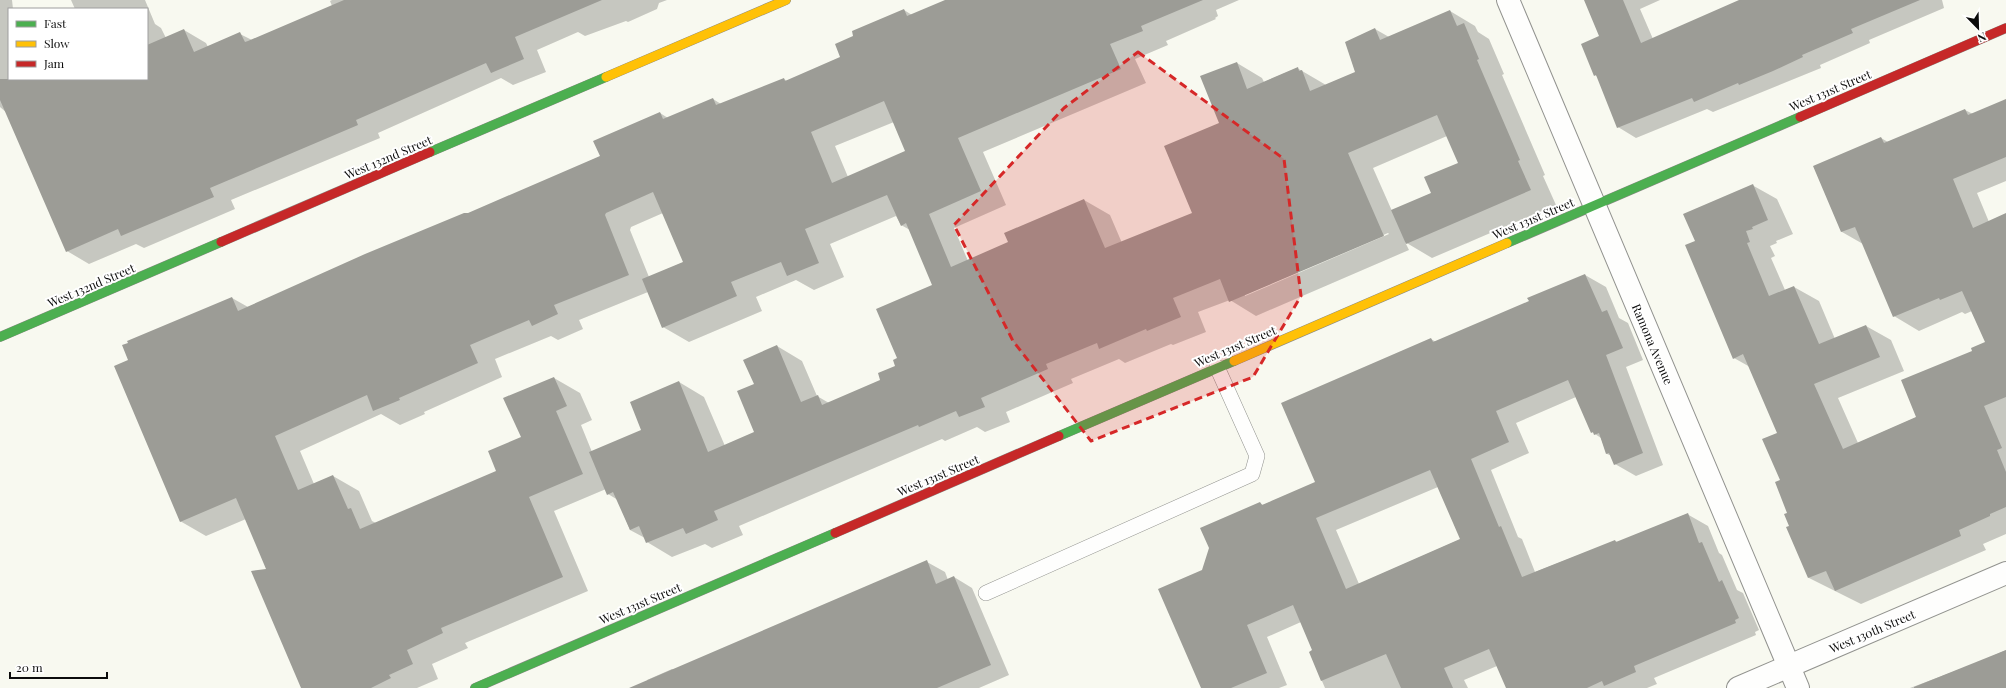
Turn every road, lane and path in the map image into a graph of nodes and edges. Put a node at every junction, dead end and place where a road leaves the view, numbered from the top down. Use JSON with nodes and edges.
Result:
{"nodes":[{"id":1,"x":786,"y":0,"type":"edge"},
{"id":2,"x":1508,"y":0,"type":"edge"},
{"id":3,"x":2006,"y":28,"type":"edge"},
{"id":4,"x":1594,"y":204,"type":"junction"},
{"id":5,"x":0,"y":337,"type":"edge"},
{"id":6,"x":1217,"y":367,"type":"junction"},
{"id":7,"x":2006,"y":573,"type":"edge"},
{"id":8,"x":986,"y":593,"type":"dead end"},
{"id":9,"x":1789,"y":666,"type":"junction"},
{"id":10,"x":474,"y":688,"type":"edge"},
{"id":11,"x":1738,"y":688,"type":"edge"},
{"id":12,"x":1798,"y":688,"type":"edge"}],
"edges":[{"from":1,"to":5,"type":"street","name":"West 132nd Street"},
{"from":2,"to":4,"type":"street","name":"Ramona Avenue"},
{"from":3,"to":4,"type":"street","name":"West 131st Street"},
{"from":4,"to":6,"type":"street","name":"West 131st Street"},
{"from":4,"to":9,"type":"street","name":"Ramona Avenue"},
{"from":6,"to":8,"type":"lane"},
{"from":6,"to":10,"type":"street","name":"West 131st Street"},
{"from":7,"to":9,"type":"street","name":"West 130th Street"},
{"from":9,"to":11,"type":"street","name":"West 130th Street"},
{"from":9,"to":12,"type":"street","name":"Ramona Avenue"}]}
